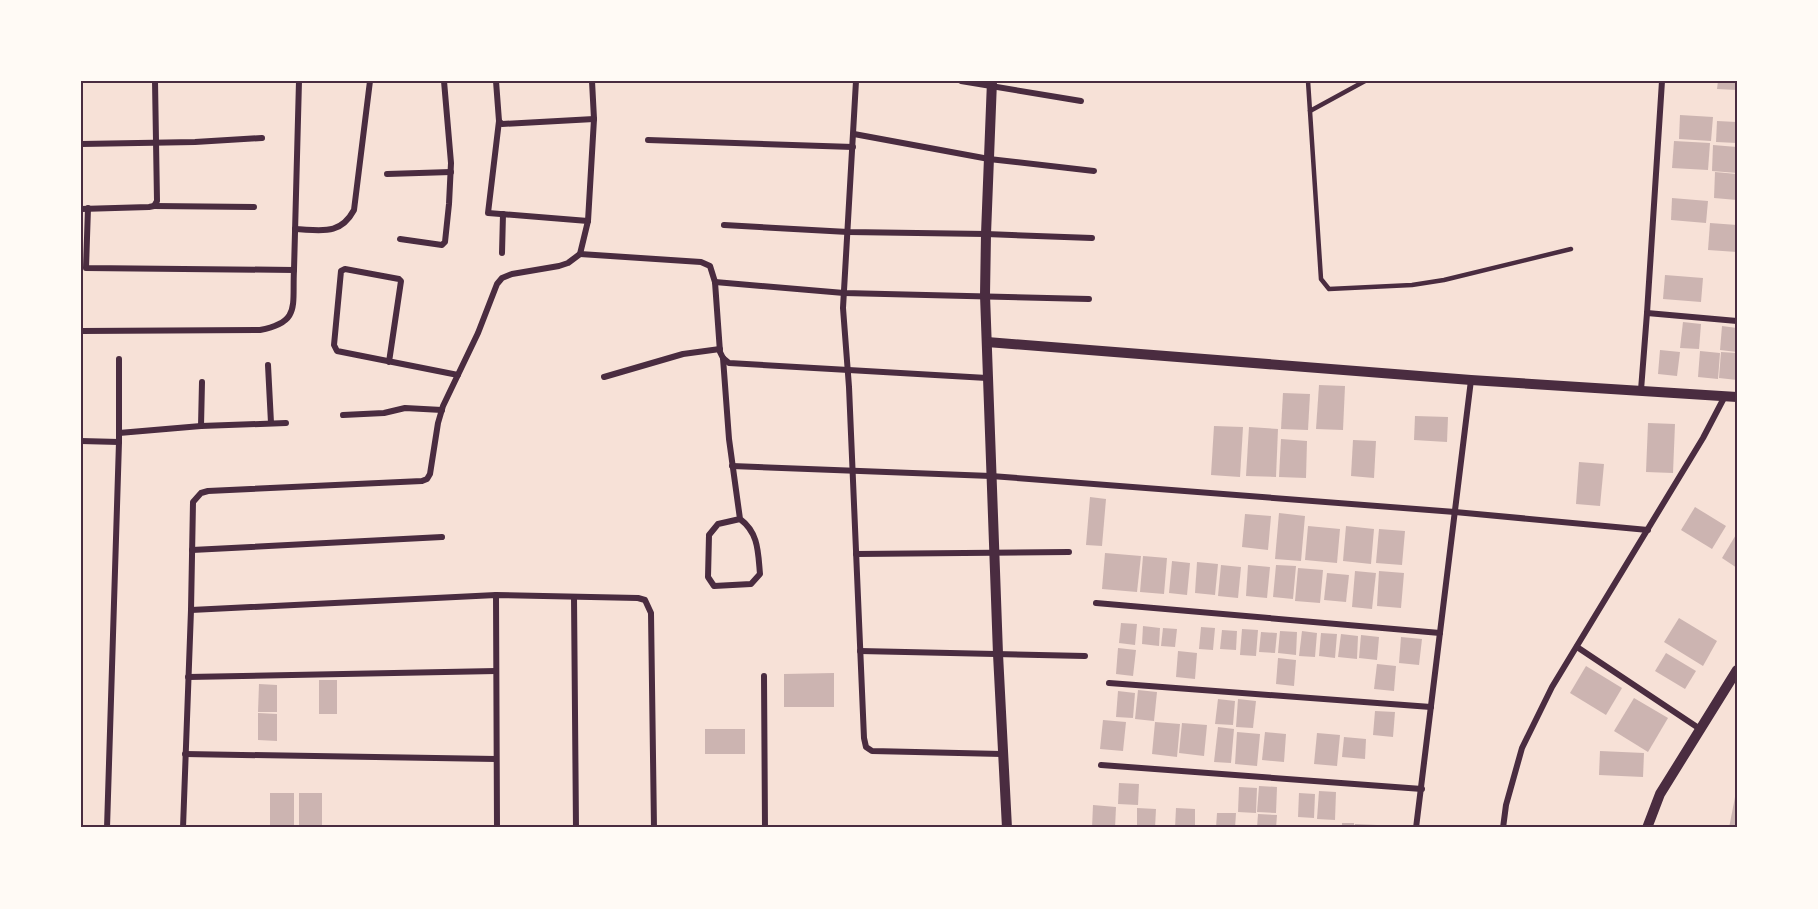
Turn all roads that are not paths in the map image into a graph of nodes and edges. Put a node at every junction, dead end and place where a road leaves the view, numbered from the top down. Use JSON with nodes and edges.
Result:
{"nodes":[{"id":1,"x":155,"y":81,"type":"edge"},
{"id":2,"x":299,"y":81,"type":"edge"},
{"id":3,"x":369,"y":81,"type":"edge"},
{"id":4,"x":444,"y":81,"type":"edge"},
{"id":5,"x":496,"y":81,"type":"edge"},
{"id":6,"x":592,"y":81,"type":"edge"},
{"id":7,"x":856,"y":81,"type":"edge"},
{"id":8,"x":961,"y":81,"type":"edge"},
{"id":9,"x":1308,"y":81,"type":"edge"},
{"id":10,"x":1365,"y":81,"type":"edge"},
{"id":11,"x":1662,"y":81,"type":"edge"},
{"id":12,"x":992,"y":84,"type":"edge"},
{"id":13,"x":1081,"y":101,"type":"dead end"},
{"id":14,"x":1310,"y":111,"type":"junction"},
{"id":15,"x":594,"y":119,"type":"junction"},
{"id":16,"x":499,"y":121,"type":"junction"},
{"id":17,"x":854,"y":134,"type":"junction"},
{"id":18,"x":262,"y":138,"type":"dead end"},
{"id":19,"x":648,"y":140,"type":"dead end"},
{"id":20,"x":155,"y":142,"type":"junction"},
{"id":21,"x":81,"y":144,"type":"edge"},
{"id":22,"x":853,"y":147,"type":"junction"},
{"id":23,"x":989,"y":159,"type":"junction"},
{"id":24,"x":1094,"y":171,"type":"dead end"},
{"id":25,"x":451,"y":172,"type":"junction"},
{"id":26,"x":387,"y":174,"type":"dead end"},
{"id":27,"x":154,"y":206,"type":"junction"},
{"id":28,"x":254,"y":207,"type":"dead end"},
{"id":29,"x":84,"y":209,"type":"edge"},
{"id":30,"x":502,"y":214,"type":"junction"},
{"id":31,"x":588,"y":221,"type":"junction"},
{"id":32,"x":724,"y":225,"type":"dead end"},
{"id":33,"x":295,"y":229,"type":"junction"},
{"id":34,"x":848,"y":232,"type":"junction"},
{"id":35,"x":986,"y":234,"type":"junction"},
{"id":36,"x":1092,"y":238,"type":"dead end"},
{"id":37,"x":400,"y":239,"type":"dead end"},
{"id":38,"x":1571,"y":249,"type":"dead end"},
{"id":39,"x":502,"y":254,"type":"dead end"},
{"id":40,"x":580,"y":254,"type":"junction"},
{"id":41,"x":294,"y":270,"type":"junction"},
{"id":42,"x":715,"y":282,"type":"junction"},
{"id":43,"x":844,"y":293,"type":"junction"},
{"id":44,"x":985,"y":295,"type":"junction"},
{"id":45,"x":1089,"y":298,"type":"dead end"},
{"id":46,"x":1647,"y":313,"type":"junction"},
{"id":47,"x":1737,"y":321,"type":"edge"},
{"id":48,"x":81,"y":331,"type":"edge"},
{"id":49,"x":987,"y":342,"type":"junction"},
{"id":50,"x":720,"y":349,"type":"junction"},
{"id":51,"x":723,"y":358,"type":"junction"},
{"id":52,"x":119,"y":359,"type":"dead end"},
{"id":53,"x":389,"y":362,"type":"junction"},
{"id":54,"x":268,"y":365,"type":"dead end"},
{"id":55,"x":847,"y":369,"type":"junction"},
{"id":56,"x":458,"y":375,"type":"junction"},
{"id":57,"x":604,"y":377,"type":"dead end"},
{"id":58,"x":987,"y":378,"type":"junction"},
{"id":59,"x":1471,"y":380,"type":"junction"},
{"id":60,"x":201,"y":382,"type":"dead end"},
{"id":61,"x":1641,"y":390,"type":"junction"},
{"id":62,"x":1725,"y":396,"type":"junction"},
{"id":63,"x":1737,"y":397,"type":"edge"},
{"id":64,"x":442,"y":410,"type":"junction"},
{"id":65,"x":343,"y":415,"type":"dead end"},
{"id":66,"x":271,"y":423,"type":"junction"},
{"id":67,"x":286,"y":423,"type":"dead end"},
{"id":68,"x":201,"y":426,"type":"junction"},
{"id":69,"x":119,"y":433,"type":"junction"},
{"id":70,"x":81,"y":441,"type":"edge"},
{"id":71,"x":119,"y":442,"type":"junction"},
{"id":72,"x":732,"y":466,"type":"junction"},
{"id":73,"x":853,"y":469,"type":"junction"},
{"id":74,"x":991,"y":476,"type":"junction"},
{"id":75,"x":1455,"y":512,"type":"junction"},
{"id":76,"x":740,"y":519,"type":"junction"},
{"id":77,"x":1648,"y":530,"type":"junction"},
{"id":78,"x":442,"y":537,"type":"dead end"},
{"id":79,"x":192,"y":550,"type":"junction"},
{"id":80,"x":1069,"y":552,"type":"dead end"},
{"id":81,"x":856,"y":554,"type":"junction"},
{"id":82,"x":994,"y":554,"type":"junction"},
{"id":83,"x":496,"y":595,"type":"junction"},
{"id":84,"x":574,"y":597,"type":"junction"},
{"id":85,"x":1096,"y":603,"type":"dead end"},
{"id":86,"x":191,"y":610,"type":"junction"},
{"id":87,"x":1440,"y":633,"type":"junction"},
{"id":88,"x":1577,"y":647,"type":"junction"},
{"id":89,"x":860,"y":651,"type":"junction"},
{"id":90,"x":998,"y":654,"type":"junction"},
{"id":91,"x":1085,"y":656,"type":"dead end"},
{"id":92,"x":1737,"y":670,"type":"edge"},
{"id":93,"x":496,"y":671,"type":"junction"},
{"id":94,"x":764,"y":676,"type":"dead end"},
{"id":95,"x":188,"y":677,"type":"junction"},
{"id":96,"x":1108,"y":684,"type":"dead end"},
{"id":97,"x":1431,"y":706,"type":"junction"},
{"id":98,"x":1701,"y":729,"type":"junction"},
{"id":99,"x":185,"y":754,"type":"junction"},
{"id":100,"x":1002,"y":754,"type":"junction"},
{"id":101,"x":496,"y":759,"type":"junction"},
{"id":102,"x":1101,"y":765,"type":"dead end"},
{"id":103,"x":1422,"y":789,"type":"junction"},
{"id":104,"x":107,"y":828,"type":"edge"},
{"id":105,"x":183,"y":828,"type":"edge"},
{"id":106,"x":497,"y":828,"type":"edge"},
{"id":107,"x":576,"y":828,"type":"edge"},
{"id":108,"x":654,"y":828,"type":"edge"},
{"id":109,"x":765,"y":828,"type":"edge"},
{"id":110,"x":1008,"y":828,"type":"edge"},
{"id":111,"x":1416,"y":828,"type":"edge"},
{"id":112,"x":1503,"y":828,"type":"edge"},
{"id":113,"x":1647,"y":828,"type":"edge"}],
"edges":[{"from":1,"to":20,"type":"street"},
{"from":2,"to":33,"type":"street"},
{"from":3,"to":33,"type":"street"},
{"from":4,"to":25,"type":"street"},
{"from":5,"to":16,"type":"street"},
{"from":6,"to":15,"type":"street"},
{"from":7,"to":17,"type":"street"},
{"from":8,"to":12,"type":"street"},
{"from":9,"to":14,"type":"lane"},
{"from":10,"to":14,"type":"lane"},
{"from":11,"to":46,"type":"street"},
{"from":12,"to":13,"type":"street"},
{"from":12,"to":23,"type":"street"},
{"from":14,"to":38,"type":"lane"},
{"from":15,"to":16,"type":"street"},
{"from":15,"to":31,"type":"street"},
{"from":16,"to":30,"type":"street"},
{"from":17,"to":22,"type":"street"},
{"from":17,"to":23,"type":"street"},
{"from":18,"to":20,"type":"street"},
{"from":19,"to":22,"type":"street"},
{"from":20,"to":21,"type":"street"},
{"from":20,"to":27,"type":"street"},
{"from":22,"to":34,"type":"street"},
{"from":23,"to":24,"type":"street"},
{"from":23,"to":35,"type":"street"},
{"from":25,"to":26,"type":"street"},
{"from":25,"to":37,"type":"street"},
{"from":27,"to":28,"type":"street"},
{"from":27,"to":29,"type":"street"},
{"from":29,"to":41,"type":"street"},
{"from":30,"to":31,"type":"street"},
{"from":30,"to":39,"type":"street"},
{"from":31,"to":40,"type":"street"},
{"from":32,"to":34,"type":"street"},
{"from":33,"to":41,"type":"street"},
{"from":34,"to":35,"type":"street"},
{"from":34,"to":43,"type":"street"},
{"from":35,"to":36,"type":"street"},
{"from":35,"to":44,"type":"street"},
{"from":40,"to":42,"type":"street"},
{"from":40,"to":56,"type":"street"},
{"from":41,"to":48,"type":"street"},
{"from":42,"to":43,"type":"street"},
{"from":42,"to":50,"type":"street"},
{"from":43,"to":44,"type":"street"},
{"from":43,"to":55,"type":"street"},
{"from":44,"to":45,"type":"street"},
{"from":44,"to":49,"type":"street"},
{"from":46,"to":47,"type":"street"},
{"from":46,"to":61,"type":"street"},
{"from":49,"to":58,"type":"street"},
{"from":49,"to":59,"type":"street"},
{"from":50,"to":51,"type":"street"},
{"from":50,"to":57,"type":"street"},
{"from":51,"to":55,"type":"street"},
{"from":51,"to":72,"type":"street"},
{"from":52,"to":69,"type":"street"},
{"from":53,"to":53,"type":"street"},
{"from":53,"to":56,"type":"street"},
{"from":54,"to":66,"type":"street"},
{"from":55,"to":58,"type":"street"},
{"from":55,"to":73,"type":"street"},
{"from":56,"to":64,"type":"street"},
{"from":58,"to":74,"type":"street"},
{"from":59,"to":61,"type":"street"},
{"from":59,"to":75,"type":"street"},
{"from":60,"to":68,"type":"street"},
{"from":61,"to":62,"type":"street"},
{"from":62,"to":63,"type":"street"},
{"from":62,"to":77,"type":"street"},
{"from":64,"to":65,"type":"street"},
{"from":64,"to":79,"type":"street"},
{"from":66,"to":67,"type":"street"},
{"from":66,"to":68,"type":"street"},
{"from":68,"to":69,"type":"street"},
{"from":69,"to":71,"type":"street"},
{"from":70,"to":71,"type":"street"},
{"from":71,"to":104,"type":"street"},
{"from":72,"to":73,"type":"street"},
{"from":72,"to":76,"type":"street"},
{"from":73,"to":74,"type":"street"},
{"from":73,"to":81,"type":"street"},
{"from":74,"to":75,"type":"street"},
{"from":74,"to":82,"type":"street"},
{"from":75,"to":77,"type":"street"},
{"from":75,"to":87,"type":"street"},
{"from":76,"to":76,"type":"street"},
{"from":77,"to":88,"type":"street"},
{"from":78,"to":79,"type":"street"},
{"from":79,"to":86,"type":"street"},
{"from":80,"to":82,"type":"street"},
{"from":81,"to":82,"type":"street"},
{"from":81,"to":89,"type":"street"},
{"from":82,"to":90,"type":"street"},
{"from":83,"to":84,"type":"street"},
{"from":83,"to":86,"type":"street"},
{"from":83,"to":93,"type":"street"},
{"from":84,"to":107,"type":"street"},
{"from":84,"to":108,"type":"street"},
{"from":85,"to":87,"type":"street"},
{"from":86,"to":95,"type":"street"},
{"from":87,"to":97,"type":"street"},
{"from":88,"to":98,"type":"street"},
{"from":88,"to":112,"type":"street"},
{"from":89,"to":90,"type":"street"},
{"from":89,"to":100,"type":"street"},
{"from":90,"to":91,"type":"street"},
{"from":90,"to":100,"type":"street"},
{"from":92,"to":98,"type":"street"},
{"from":93,"to":95,"type":"street"},
{"from":93,"to":101,"type":"street"},
{"from":94,"to":109,"type":"street"},
{"from":95,"to":99,"type":"street"},
{"from":96,"to":97,"type":"street"},
{"from":97,"to":103,"type":"street"},
{"from":98,"to":113,"type":"street"},
{"from":99,"to":101,"type":"street"},
{"from":99,"to":105,"type":"street"},
{"from":100,"to":110,"type":"street"},
{"from":101,"to":106,"type":"street"},
{"from":102,"to":103,"type":"street"},
{"from":103,"to":111,"type":"street"}]}
